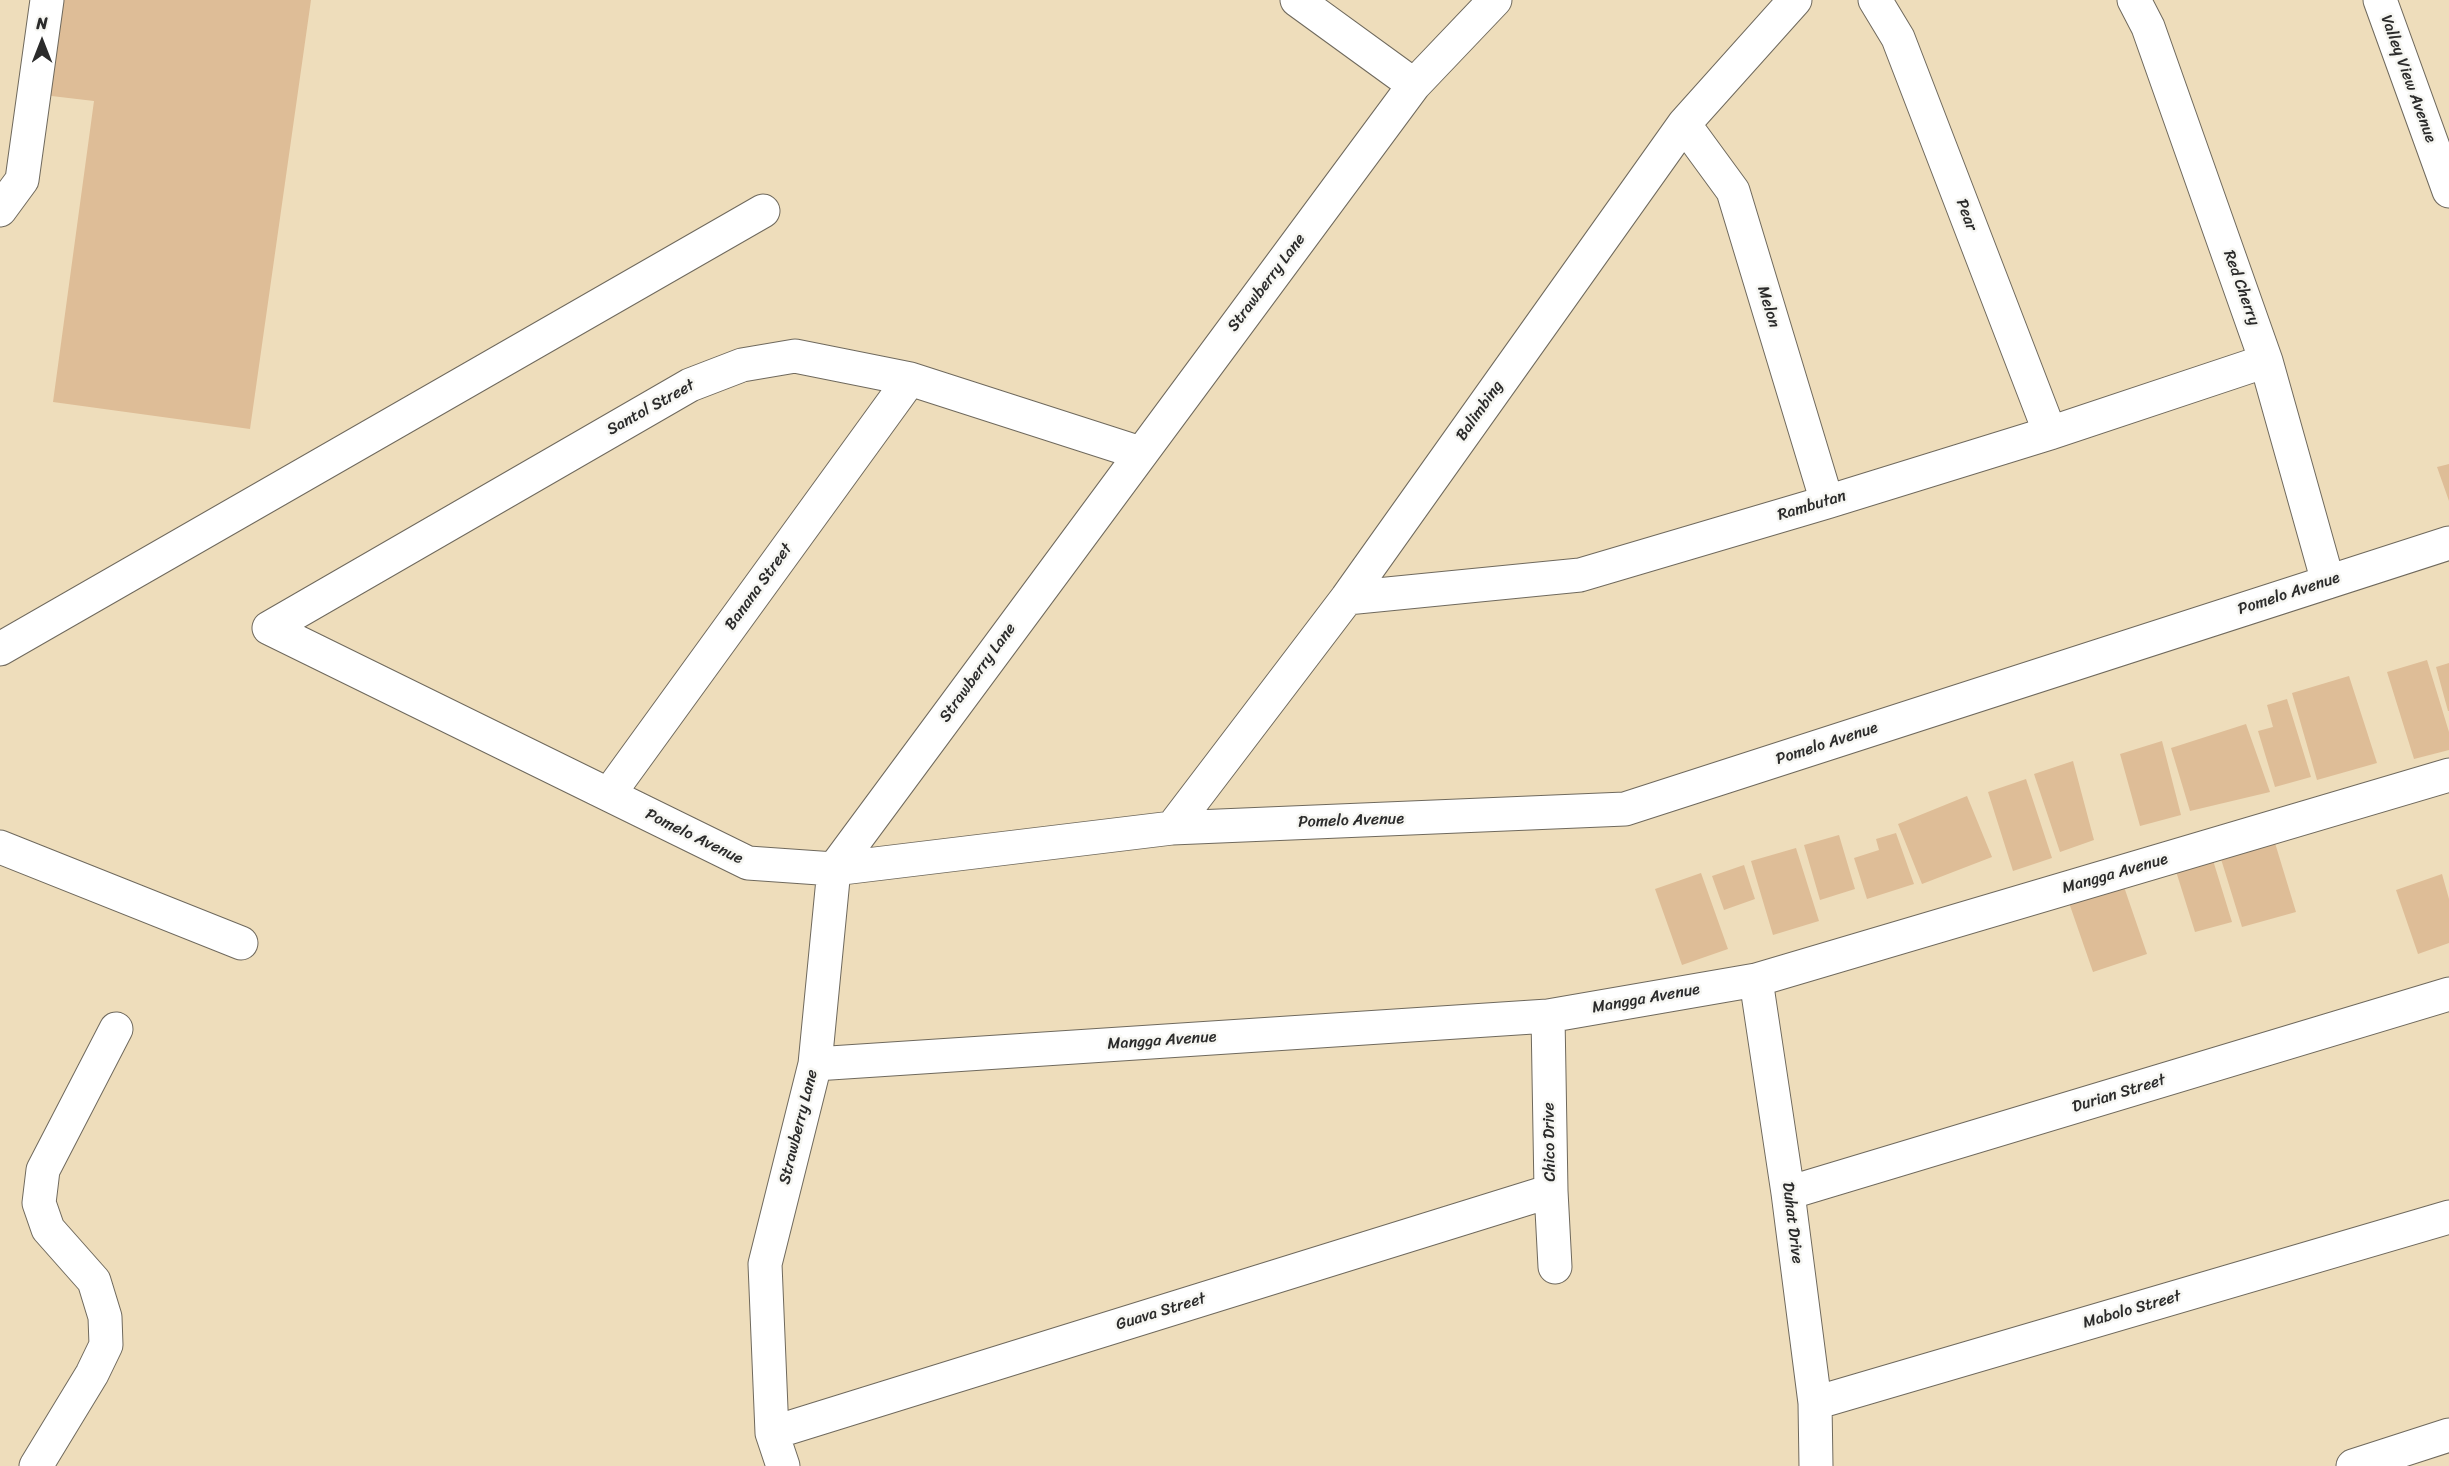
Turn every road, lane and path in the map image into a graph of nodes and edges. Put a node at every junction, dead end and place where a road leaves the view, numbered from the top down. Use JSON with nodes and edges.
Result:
{"nodes":[{"id":1,"x":47,"y":0,"type":"edge"},
{"id":2,"x":1297,"y":0,"type":"edge"},
{"id":3,"x":1495,"y":0,"type":"edge"},
{"id":4,"x":1795,"y":0,"type":"edge"},
{"id":5,"x":1875,"y":0,"type":"edge"},
{"id":6,"x":2134,"y":0,"type":"edge"},
{"id":7,"x":2379,"y":0,"type":"edge"},
{"id":8,"x":1414,"y":85,"type":"junction"},
{"id":9,"x":1684,"y":124,"type":"junction"},
{"id":10,"x":2449,"y":191,"type":"edge"},
{"id":11,"x":0,"y":210,"type":"edge"},
{"id":12,"x":763,"y":211,"type":"dead end"},
{"id":13,"x":2266,"y":361,"type":"junction"},
{"id":14,"x":910,"y":380,"type":"junction"},
{"id":15,"x":2050,"y":433,"type":"junction"},
{"id":16,"x":1140,"y":453,"type":"junction"},
{"id":17,"x":1827,"y":502,"type":"junction"},
{"id":18,"x":2449,"y":543,"type":"edge"},
{"id":19,"x":2328,"y":582,"type":"junction"},
{"id":20,"x":1347,"y":598,"type":"junction"},
{"id":21,"x":268,"y":628,"type":"joint"},
{"id":22,"x":0,"y":649,"type":"edge"},
{"id":23,"x":2449,"y":775,"type":"edge"},
{"id":24,"x":609,"y":794,"type":"junction"},
{"id":25,"x":1173,"y":828,"type":"junction"},
{"id":26,"x":0,"y":847,"type":"edge"},
{"id":27,"x":834,"y":869,"type":"junction"},
{"id":28,"x":241,"y":943,"type":"dead end"},
{"id":29,"x":1756,"y":980,"type":"junction"},
{"id":30,"x":2449,"y":994,"type":"edge"},
{"id":31,"x":1548,"y":1016,"type":"junction"},
{"id":32,"x":116,"y":1029,"type":"dead end"},
{"id":33,"x":815,"y":1064,"type":"junction"},
{"id":34,"x":1551,"y":1191,"type":"junction"},
{"id":35,"x":1788,"y":1193,"type":"junction"},
{"id":36,"x":2449,"y":1217,"type":"edge"},
{"id":37,"x":1555,"y":1267,"type":"dead end"},
{"id":38,"x":1815,"y":1403,"type":"junction"},
{"id":39,"x":771,"y":1433,"type":"junction"},
{"id":40,"x":2449,"y":1435,"type":"edge"},
{"id":41,"x":36,"y":1466,"type":"edge"},
{"id":42,"x":783,"y":1466,"type":"edge"},
{"id":43,"x":1816,"y":1466,"type":"edge"},
{"id":44,"x":2353,"y":1466,"type":"edge"}],
"edges":[{"from":1,"to":11,"type":"street"},
{"from":2,"to":8,"type":"street"},
{"from":3,"to":8,"type":"street","name":"Strawberry Lane"},
{"from":4,"to":9,"type":"street","name":"Balimbing"},
{"from":5,"to":15,"type":"street","name":"Pear"},
{"from":6,"to":13,"type":"street","name":"Red Cherry"},
{"from":7,"to":10,"type":"street","name":"Valley View Avenue"},
{"from":8,"to":16,"type":"street","name":"Strawberry Lane"},
{"from":9,"to":17,"type":"street","name":"Melon"},
{"from":9,"to":20,"type":"street","name":"Balimbing"},
{"from":12,"to":22,"type":"street"},
{"from":13,"to":15,"type":"street","name":"Rambutan"},
{"from":13,"to":19,"type":"street","name":"Red Cherry"},
{"from":14,"to":16,"type":"street","name":"Santol Street"},
{"from":14,"to":21,"type":"street","name":"Santol Street"},
{"from":14,"to":24,"type":"street","name":"Banana Street"},
{"from":15,"to":17,"type":"street","name":"Rambutan"},
{"from":16,"to":27,"type":"street","name":"Strawberry Lane"},
{"from":17,"to":20,"type":"street","name":"Rambutan"},
{"from":18,"to":19,"type":"street","name":"Pomelo Avenue"},
{"from":19,"to":25,"type":"street","name":"Pomelo Avenue"},
{"from":20,"to":25,"type":"street","name":"Balimbing"},
{"from":21,"to":24,"type":"street","name":"Pomelo Avenue"},
{"from":23,"to":29,"type":"street","name":"Mangga Avenue"},
{"from":24,"to":27,"type":"street","name":"Pomelo Avenue"},
{"from":25,"to":27,"type":"street","name":"Pomelo Avenue"},
{"from":26,"to":28,"type":"street"},
{"from":27,"to":33,"type":"street","name":"Strawberry Lane"},
{"from":29,"to":31,"type":"street","name":"Mangga Avenue"},
{"from":29,"to":35,"type":"street","name":"Duhat Drive"},
{"from":30,"to":35,"type":"street","name":"Durian Street"},
{"from":31,"to":33,"type":"street","name":"Mangga Avenue"},
{"from":31,"to":34,"type":"street","name":"Chico Drive"},
{"from":32,"to":41,"type":"street"},
{"from":33,"to":39,"type":"street","name":"Strawberry Lane"},
{"from":34,"to":37,"type":"street","name":"Chico Drive"},
{"from":34,"to":39,"type":"street","name":"Guava Street"},
{"from":35,"to":38,"type":"street","name":"Duhat Drive"},
{"from":36,"to":38,"type":"street","name":"Mabolo Street"},
{"from":38,"to":43,"type":"street","name":"Duhat Drive"},
{"from":39,"to":42,"type":"street","name":"Strawberry Lane"},
{"from":40,"to":44,"type":"street"}]}
